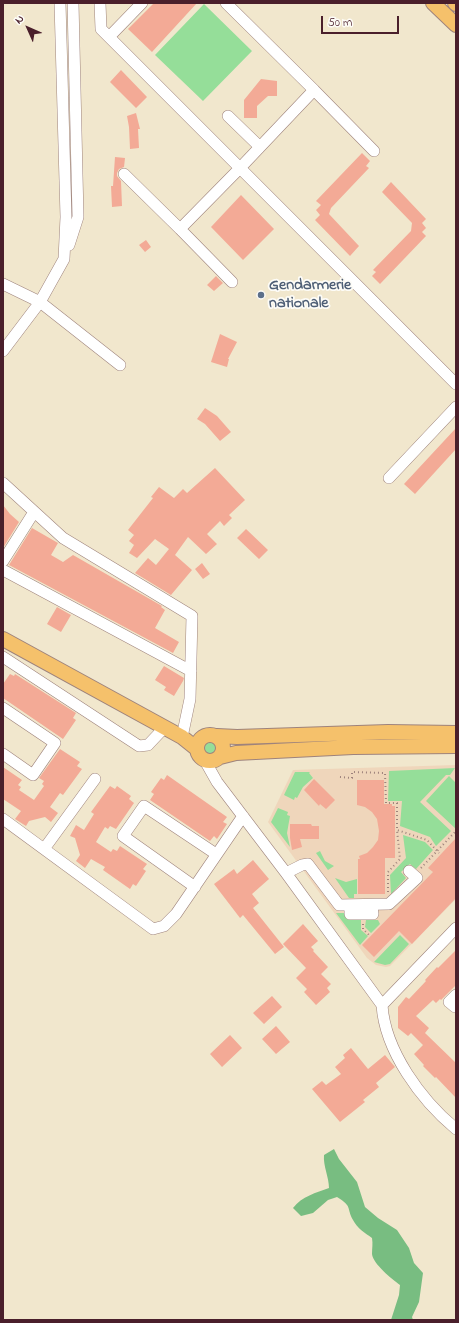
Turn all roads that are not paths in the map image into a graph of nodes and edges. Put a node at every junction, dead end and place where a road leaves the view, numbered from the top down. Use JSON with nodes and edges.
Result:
{"nodes":[{"id":1,"x":60,"y":3,"type":"edge"},
{"id":2,"x":73,"y":3,"type":"edge"},
{"id":3,"x":100,"y":3,"type":"edge"},
{"id":4,"x":142,"y":3,"type":"edge"},
{"id":5,"x":226,"y":3,"type":"edge"},
{"id":6,"x":433,"y":3,"type":"edge"},
{"id":7,"x":456,"y":25,"type":"edge"},
{"id":8,"x":109,"y":37,"type":"junction"},
{"id":9,"x":314,"y":90,"type":"junction"},
{"id":10,"x":228,"y":116,"type":"dead end"},
{"id":11,"x":260,"y":147,"type":"junction"},
{"id":12,"x":374,"y":151,"type":"dead end"},
{"id":13,"x":240,"y":168,"type":"junction"},
{"id":14,"x":124,"y":174,"type":"dead end"},
{"id":15,"x":180,"y":229,"type":"junction"},
{"id":16,"x":64,"y":259,"type":"junction"},
{"id":17,"x":232,"y":282,"type":"dead end"},
{"id":18,"x":3,"y":284,"type":"edge"},
{"id":19,"x":40,"y":302,"type":"junction"},
{"id":20,"x":3,"y":351,"type":"edge"},
{"id":21,"x":120,"y":365,"type":"dead end"},
{"id":22,"x":456,"y":384,"type":"edge"},
{"id":23,"x":456,"y":408,"type":"edge"},
{"id":24,"x":389,"y":478,"type":"dead end"},
{"id":25,"x":3,"y":483,"type":"edge"},
{"id":26,"x":34,"y":512,"type":"junction"},
{"id":27,"x":3,"y":561,"type":"edge"},
{"id":28,"x":3,"y":570,"type":"edge"},
{"id":29,"x":3,"y":639,"type":"edge"},
{"id":30,"x":3,"y":657,"type":"edge"},
{"id":31,"x":191,"y":671,"type":"junction"},
{"id":32,"x":3,"y":708,"type":"edge"},
{"id":33,"x":164,"y":728,"type":"junction"},
{"id":34,"x":456,"y":733,"type":"edge"},
{"id":35,"x":217,"y":736,"type":"junction"},
{"id":36,"x":182,"y":737,"type":"junction"},
{"id":37,"x":456,"y":746,"type":"edge"},
{"id":38,"x":201,"y":749,"type":"junction"},
{"id":39,"x":3,"y":754,"type":"edge"},
{"id":40,"x":220,"y":757,"type":"junction"},
{"id":41,"x":94,"y":779,"type":"dead end"},
{"id":42,"x":243,"y":816,"type":"junction"},
{"id":43,"x":3,"y":819,"type":"edge"},
{"id":44,"x":44,"y":849,"type":"junction"},
{"id":45,"x":216,"y":854,"type":"junction"},
{"id":46,"x":286,"y":873,"type":"junction"},
{"id":47,"x":411,"y":873,"type":"road end"},
{"id":48,"x":195,"y":887,"type":"junction"},
{"id":49,"x":456,"y":928,"type":"edge"},
{"id":50,"x":456,"y":995,"type":"edge"},
{"id":51,"x":382,"y":1005,"type":"junction"},
{"id":52,"x":456,"y":1006,"type":"edge"},
{"id":53,"x":456,"y":1129,"type":"edge"}],
"edges":[{"from":1,"to":16,"type":"street"},
{"from":2,"to":16,"type":"street"},
{"from":3,"to":8,"type":"street"},
{"from":4,"to":8,"type":"street"},
{"from":5,"to":9,"type":"street"},
{"from":6,"to":7,"type":"main road"},
{"from":8,"to":13,"type":"street"},
{"from":9,"to":11,"type":"street"},
{"from":9,"to":12,"type":"street"},
{"from":10,"to":11,"type":"street"},
{"from":11,"to":13,"type":"street"},
{"from":13,"to":15,"type":"street"},
{"from":13,"to":22,"type":"street"},
{"from":14,"to":15,"type":"street"},
{"from":15,"to":17,"type":"street"},
{"from":16,"to":19,"type":"street"},
{"from":18,"to":19,"type":"street"},
{"from":19,"to":20,"type":"street"},
{"from":19,"to":21,"type":"street"},
{"from":23,"to":24,"type":"street"},
{"from":25,"to":26,"type":"street"},
{"from":26,"to":27,"type":"street"},
{"from":26,"to":31,"type":"street"},
{"from":28,"to":31,"type":"street"},
{"from":29,"to":33,"type":"main road"},
{"from":30,"to":33,"type":"street"},
{"from":31,"to":36,"type":"street"},
{"from":32,"to":39,"type":"street"},
{"from":33,"to":36,"type":"main road"},
{"from":34,"to":35,"type":"main road"},
{"from":35,"to":38,"type":"main road"},
{"from":35,"to":40,"type":"main road"},
{"from":36,"to":38,"type":"main road"},
{"from":37,"to":40,"type":"main road"},
{"from":38,"to":40,"type":"main road"},
{"from":38,"to":42,"type":"street"},
{"from":41,"to":44,"type":"street"},
{"from":42,"to":45,"type":"street"},
{"from":42,"to":46,"type":"street"},
{"from":43,"to":44,"type":"street"},
{"from":44,"to":48,"type":"street"},
{"from":45,"to":48,"type":"street"},
{"from":45,"to":48,"type":"street"},
{"from":46,"to":47,"type":"street"},
{"from":46,"to":51,"type":"street"},
{"from":49,"to":51,"type":"street"},
{"from":50,"to":52,"type":"street"},
{"from":51,"to":53,"type":"street"}]}
